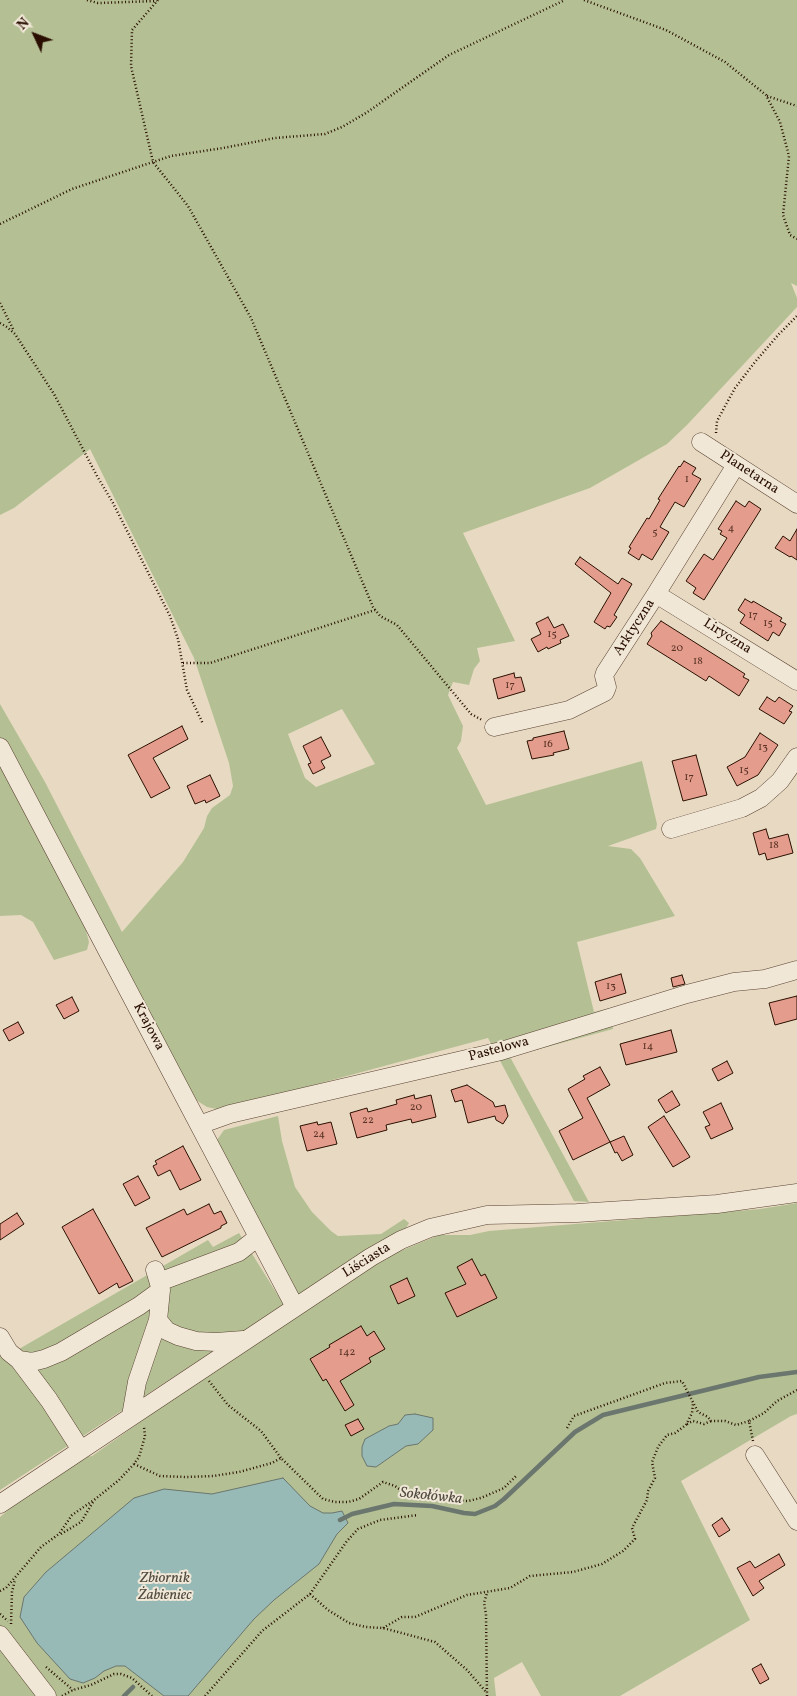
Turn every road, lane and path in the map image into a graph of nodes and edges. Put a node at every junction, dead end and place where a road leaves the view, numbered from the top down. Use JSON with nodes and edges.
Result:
{"nodes":[{"id":1,"x":87,"y":0,"type":"edge"},
{"id":2,"x":158,"y":0,"type":"edge"},
{"id":3,"x":565,"y":0,"type":"edge"},
{"id":4,"x":584,"y":0,"type":"edge"},
{"id":5,"x":766,"y":95,"type":"junction"},
{"id":6,"x":797,"y":106,"type":"edge"},
{"id":7,"x":153,"y":162,"type":"junction"},
{"id":8,"x":0,"y":224,"type":"edge"},
{"id":9,"x":797,"y":239,"type":"edge"},
{"id":10,"x":0,"y":303,"type":"edge"},
{"id":11,"x":797,"y":316,"type":"edge"},
{"id":12,"x":0,"y":324,"type":"edge"},
{"id":13,"x":15,"y":334,"type":"junction"},
{"id":14,"x":701,"y":442,"type":"dead end"},
{"id":15,"x":719,"y":454,"type":"junction"},
{"id":16,"x":736,"y":465,"type":"junction"},
{"id":17,"x":797,"y":504,"type":"edge"},
{"id":18,"x":656,"y":594,"type":"junction"},
{"id":19,"x":376,"y":610,"type":"junction"},
{"id":20,"x":182,"y":663,"type":"junction"},
{"id":21,"x":797,"y":681,"type":"edge"},
{"id":22,"x":203,"y":724,"type":"dead end"},
{"id":23,"x":494,"y":726,"type":"joint"},
{"id":24,"x":0,"y":746,"type":"edge"},
{"id":25,"x":797,"y":757,"type":"edge"},
{"id":26,"x":672,"y":829,"type":"dead end"},
{"id":27,"x":797,"y":970,"type":"edge"},
{"id":28,"x":200,"y":1125,"type":"junction"},
{"id":29,"x":797,"y":1194,"type":"edge"},
{"id":30,"x":258,"y":1237,"type":"junction"},
{"id":31,"x":158,"y":1281,"type":"junction"},
{"id":32,"x":295,"y":1307,"type":"junction"},
{"id":33,"x":158,"y":1320,"type":"junction"},
{"id":34,"x":0,"y":1337,"type":"edge"},
{"id":35,"x":246,"y":1340,"type":"junction"},
{"id":36,"x":19,"y":1360,"type":"junction"},
{"id":37,"x":201,"y":1369,"type":"junction"},
{"id":38,"x":797,"y":1390,"type":"edge"},
{"id":39,"x":693,"y":1404,"type":"junction"},
{"id":40,"x":136,"y":1413,"type":"junction"},
{"id":41,"x":712,"y":1421,"type":"junction"},
{"id":42,"x":750,"y":1421,"type":"junction"},
{"id":43,"x":686,"y":1425,"type":"junction"},
{"id":44,"x":567,"y":1428,"type":"dead end"},
{"id":45,"x":81,"y":1450,"type":"junction"},
{"id":46,"x":755,"y":1454,"type":"joint"},
{"id":47,"x":281,"y":1458,"type":"junction"},
{"id":48,"x":134,"y":1464,"type":"junction"},
{"id":49,"x":516,"y":1476,"type":"dead end"},
{"id":50,"x":94,"y":1500,"type":"junction"},
{"id":51,"x":0,"y":1504,"type":"edge"},
{"id":52,"x":418,"y":1516,"type":"dead end"},
{"id":53,"x":797,"y":1521,"type":"edge"},
{"id":54,"x":59,"y":1534,"type":"junction"},
{"id":55,"x":16,"y":1578,"type":"junction"},
{"id":56,"x":0,"y":1591,"type":"edge"},
{"id":57,"x":487,"y":1592,"type":"junction"},
{"id":58,"x":310,"y":1594,"type":"junction"},
{"id":59,"x":383,"y":1628,"type":"junction"},
{"id":60,"x":5,"y":1629,"type":"edge"},
{"id":61,"x":41,"y":1663,"type":"dead end"},
{"id":62,"x":73,"y":1690,"type":"junction"},
{"id":63,"x":487,"y":1694,"type":"edge"},
{"id":64,"x":47,"y":1696,"type":"edge"},
{"id":65,"x":62,"y":1696,"type":"edge"},
{"id":66,"x":152,"y":1696,"type":"edge"},
{"id":67,"x":205,"y":1696,"type":"edge"}],
"edges":[{"from":1,"to":2,"type":"path"},
{"from":2,"to":7,"type":"path"},
{"from":3,"to":7,"type":"path"},
{"from":4,"to":5,"type":"path"},
{"from":5,"to":6,"type":"path"},
{"from":5,"to":9,"type":"path"},
{"from":7,"to":8,"type":"path"},
{"from":7,"to":19,"type":"path"},
{"from":10,"to":13,"type":"path"},
{"from":11,"to":15,"type":"path"},
{"from":12,"to":13,"type":"path"},
{"from":13,"to":20,"type":"path"},
{"from":14,"to":15,"type":"street","name":"Planetarna"},
{"from":15,"to":16,"type":"street","name":"Planetarna"},
{"from":16,"to":17,"type":"street","name":"Planetarna"},
{"from":16,"to":18,"type":"street","name":"Arktyczna"},
{"from":18,"to":21,"type":"street","name":"Liryczna"},
{"from":18,"to":23,"type":"street","name":"Arktyczna"},
{"from":19,"to":20,"type":"path"},
{"from":19,"to":23,"type":"path"},
{"from":20,"to":22,"type":"path"},
{"from":24,"to":28,"type":"street","name":"Krajowa"},
{"from":25,"to":26,"type":"street"},
{"from":27,"to":28,"type":"street","name":"Pastelowa"},
{"from":28,"to":30,"type":"street","name":"Krajowa"},
{"from":29,"to":32,"type":"street","name":"Liściasta"},
{"from":30,"to":31,"type":"street"},
{"from":30,"to":32,"type":"street","name":"Krajowa"},
{"from":31,"to":33,"type":"street"},
{"from":31,"to":36,"type":"street"},
{"from":32,"to":35,"type":"street","name":"Liściasta"},
{"from":33,"to":35,"type":"street"},
{"from":33,"to":40,"type":"street"},
{"from":34,"to":36,"type":"street"},
{"from":35,"to":37,"type":"street","name":"Liściasta"},
{"from":36,"to":45,"type":"street"},
{"from":37,"to":40,"type":"street","name":"Liściasta"},
{"from":37,"to":47,"type":"path"},
{"from":38,"to":42,"type":"path"},
{"from":39,"to":41,"type":"path"},
{"from":39,"to":43,"type":"path"},
{"from":39,"to":44,"type":"path"},
{"from":40,"to":45,"type":"street","name":"Liściasta"},
{"from":40,"to":48,"type":"path"},
{"from":41,"to":42,"type":"path"},
{"from":41,"to":43,"type":"path"},
{"from":42,"to":46,"type":"path"},
{"from":43,"to":57,"type":"path"},
{"from":45,"to":51,"type":"street","name":"Liściasta"},
{"from":46,"to":53,"type":"street"},
{"from":47,"to":48,"type":"path"},
{"from":47,"to":49,"type":"path"},
{"from":48,"to":50,"type":"path"},
{"from":50,"to":54,"type":"path"},
{"from":50,"to":54,"type":"path"},
{"from":52,"to":58,"type":"path"},
{"from":54,"to":55,"type":"path"},
{"from":55,"to":56,"type":"path"},
{"from":55,"to":60,"type":"path"},
{"from":57,"to":59,"type":"path"},
{"from":57,"to":63,"type":"path"},
{"from":58,"to":59,"type":"path"},
{"from":58,"to":67,"type":"path"},
{"from":59,"to":63,"type":"path"},
{"from":60,"to":64,"type":"street"},
{"from":61,"to":62,"type":"path"},
{"from":62,"to":65,"type":"path"},
{"from":62,"to":66,"type":"path"}]}
